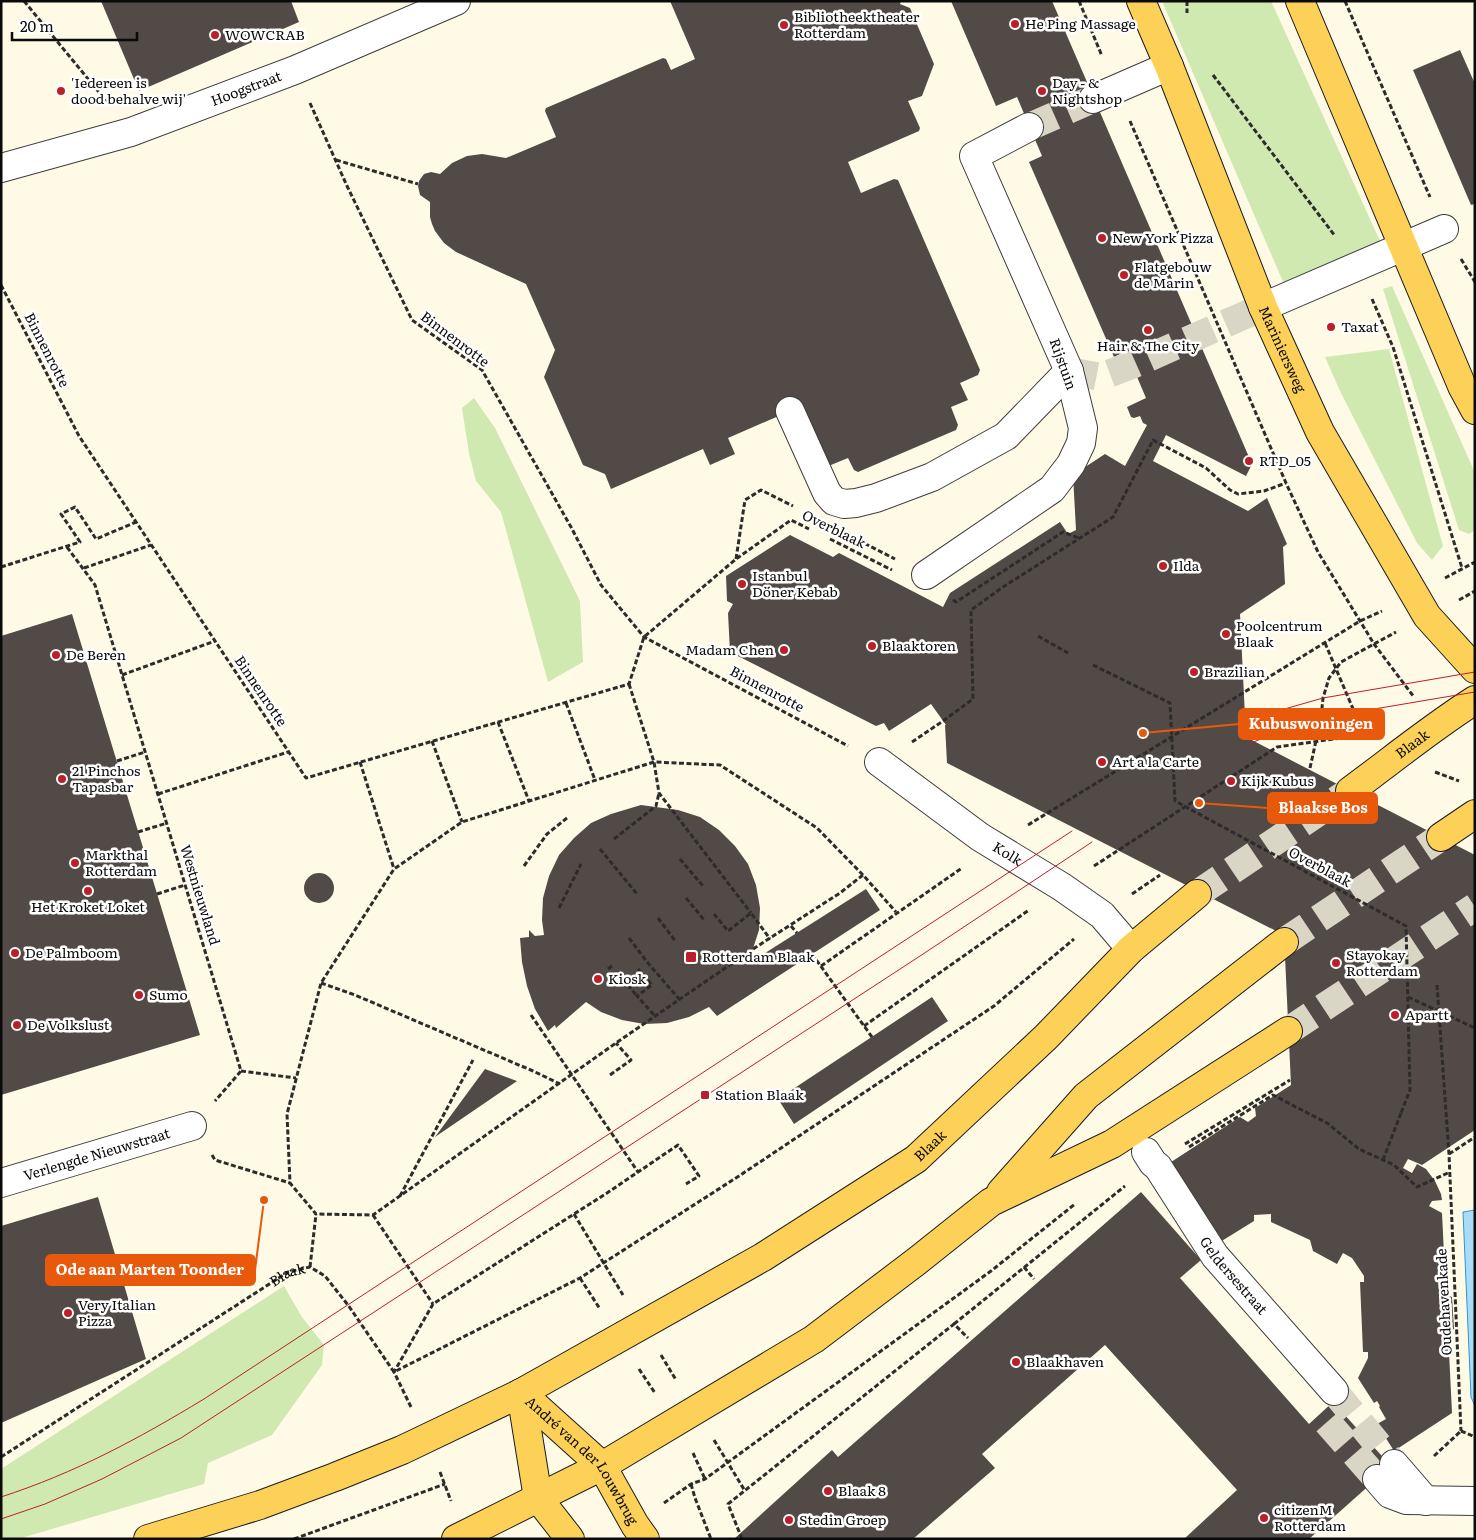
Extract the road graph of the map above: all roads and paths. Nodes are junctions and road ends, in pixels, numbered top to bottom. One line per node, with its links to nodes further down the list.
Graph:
1 (24, 1): 11 (path)
2 (1079, 1): 9 (path)
3 (1142, 1): 7 (main road, Mariniersweg)
4 (1300, 1): 16 (main road)
5 (1345, 1): 15 (path)
6 (439, 5): 8 (street, Hoogstraat)
7 (1169, 66): 9 (street); 19 (main road, Mariniersweg)
8 (295, 70): 11 (street, Hoogstraat); 12 (path, Binnenrotte)
9 (1105, 94): 23 (path)
10 (1029, 126): 20 (street, Rijstuin)
11 (131, 132): 13 (street, Hoogstraat)
12 (336, 160): 14 (path); 35 (path, Binnenrotte)
13 (1, 168)
14 (418, 184)
15 (1444, 229): 16 (street); 17 (path)
16 (1403, 246): 19 (street); 21 (main road)
17 (1475, 282)
18 (1, 285): 24 (path, Binnenrotte)
19 (1263, 307): 41 (main road, Mariniersweg)
20 (1068, 371): 22 (street); 33 (street, Rijstuin)
21 (1475, 410)
22 (790, 411)
23 (1286, 483): 27 (path); 50 (path)
24 (136, 522): 28 (path, Binnenrotte); 29 (path)
25 (817, 533): 35 (path, Overblaak)
26 (825, 537): 32 (path, Overblaak)
27 (1080, 538): 34 (path); 46 (path)
28 (151, 545): 31 (path); 37 (path, Binnenrotte)
29 (68, 547): 30 (path); 31 (path, Westnieuwland)
30 (1, 568)
31 (84, 568): 42 (path, Westnieuwland)
32 (895, 572)
33 (926, 575)
34 (947, 598)
35 (644, 636): 43 (path); 56 (path, Binnenrotte)
36 (1038, 636): 39 (path)
37 (215, 641): 42 (path); 52 (path, Binnenrotte)
38 (1325, 643): 70 (path)
39 (1068, 652)
40 (1093, 665): 108 (path, Overblaak, bridge)
41 (1475, 669)
42 (122, 675): 51 (path, Westnieuwland)
43 (629, 684): 45 (path, Binnenrotte); 55 (path)
44 (1475, 700): 59 (main road, Blaak)
45 (566, 702): 47 (path, Binnenrotte); 58 (path)
46 (943, 721)
47 (498, 722): 49 (path, Binnenrotte); 62 (path)
48 (1364, 735): 50 (path)
49 (432, 741): 54 (path, Binnenrotte); 65 (path)
50 (1316, 742): 57 (path); 80 (path)
51 (145, 752): 53 (path); 61 (path, Westnieuwland)
52 (288, 752): 54 (path, Binnenrotte); 61 (path)
53 (117, 761)
54 (360, 762): 75 (path)
55 (654, 762): 58 (path); 60 (path); 76 (path)
56 (880, 762): 70 (street, Kolk)
57 (1310, 768)
58 (596, 780): 62 (path)
59 (1350, 791)
60 (659, 793): 69 (path); 87 (path)
61 (158, 794): 66 (path, Westnieuwland)
62 (529, 800): 65 (path)
63 (1475, 814): 68 (main road)
64 (567, 818): 74 (path)
65 (462, 822): 75 (path)
66 (167, 824): 67 (path); 78 (path, Westnieuwland)
67 (138, 832)
68 (1441, 837)
69 (614, 839)
70 (994, 846): 80 (street, Kolk); 86 (path)
71 (600, 849): 82 (path)
72 (680, 859): 79 (path)
73 (581, 864): 85 (path)
74 (524, 866)
75 (394, 869): 105 (path)
76 (863, 875): 86 (path); 92 (path)
77 (1160, 875): 89 (path, Blaak)
78 (186, 885): 81 (path); 118 (path, Westnieuwland)
79 (703, 886)
80 (1062, 887): 89 (street, Kolk); 112 (path)
81 (157, 894)
82 (637, 894)
83 (1197, 894): 98 (main road, Blaak)
84 (686, 898): 91 (path)
85 (559, 908)
86 (896, 912): 101 (path)
87 (751, 913): 88 (path); 95 (path)
88 (714, 914)
89 (1102, 915): 98 (street, Kolk); 142 (path, Blaak)
90 (658, 918): 96 (path)
91 (705, 921)
92 (791, 926): 93 (path); 95 (path)
93 (796, 933)
94 (629, 938): 109 (path)
95 (770, 939): 109 (path)
96 (676, 942)
97 (1284, 942): 137 (main road)
98 (1131, 948): 145 (main road, Blaak)
99 (812, 954): 101 (path)
100 (612, 966): 102 (path)
101 (821, 966): 112 (path)
102 (608, 969)
103 (638, 969): 107 (path)
104 (623, 979): 107 (path)
105 (321, 983): 121 (path); 123 (path)
106 (1437, 985): 127 (path, Oudehavenkade)
107 (637, 996): 111 (path)
108 (1408, 996): 113 (path, bridge); 129 (path, Overblaak, bridge)
109 (680, 1000): 111 (path)
110 (531, 1014): 120 (path)
111 (655, 1016): 116 (path)
112 (864, 1026): 115 (path)
113 (1475, 1028)
114 (1288, 1031): 137 (main road)
115 (872, 1037)
116 (616, 1043): 119 (path); 120 (path)
117 (473, 1060): 135 (path)
118 (241, 1071): 121 (path); 124 (path)
119 (610, 1075)
120 (571, 1076): 123 (path); 130 (path)
121 (296, 1078): 133 (path)
122 (1290, 1080): 128 (path)
123 (560, 1084): 135 (path)
124 (192, 1126): 132 (street, Verlengde Nieuwstraat); 133 (path)
125 (1475, 1137): 127 (path)
126 (1186, 1149): 129 (path)
127 (1449, 1154): 131 (path, Oudehavenkade)
128 (1150, 1158): 141 (path); 147 (street, Geldersestraat)
129 (1383, 1160): 131 (path)
130 (638, 1172): 134 (path); 139 (path)
131 (1450, 1172): 150 (path, Oudehavenkade)
132 (1, 1183)
133 (290, 1183): 138 (path)
134 (686, 1184)
135 (400, 1197): 139 (path)
136 (1080, 1200): 154 (path)
137 (991, 1202): 149 (main road)
138 (316, 1214): 139 (path); 140 (path)
139 (373, 1215)
140 (310, 1267): 142 (path, Blaak); 151 (path, Blaak)
141 (1024, 1268): 143 (path); 144 (path)
142 (580, 1278): 145 (path)
143 (1034, 1279)
144 (954, 1324): 146 (path); 164 (path)
145 (619, 1338): 148 (main road, Blaak); 149 (path)
146 (968, 1338)
147 (1334, 1391)
148 (521, 1392): 152 (main road, André van der Louwbrug); 156 (main road, André van der Louwbrug); 158 (main road, Blaak)
149 (674, 1422): 152 (main road); 154 (path)
150 (1475, 1436)
151 (1, 1457)
152 (602, 1466): 156 (main road); 162 (main road, André van der Louwbrug)
153 (1385, 1471): 157 (street)
154 (705, 1479): 163 (path)
155 (445, 1484): 159 (path)
156 (538, 1498): 160 (main road); 161 (main road, André van der Louwbrug)
157 (1475, 1501)
158 (148, 1539)
159 (294, 1539)
160 (456, 1539)
161 (570, 1539)
162 (645, 1539)
163 (711, 1539)
164 (742, 1539)

